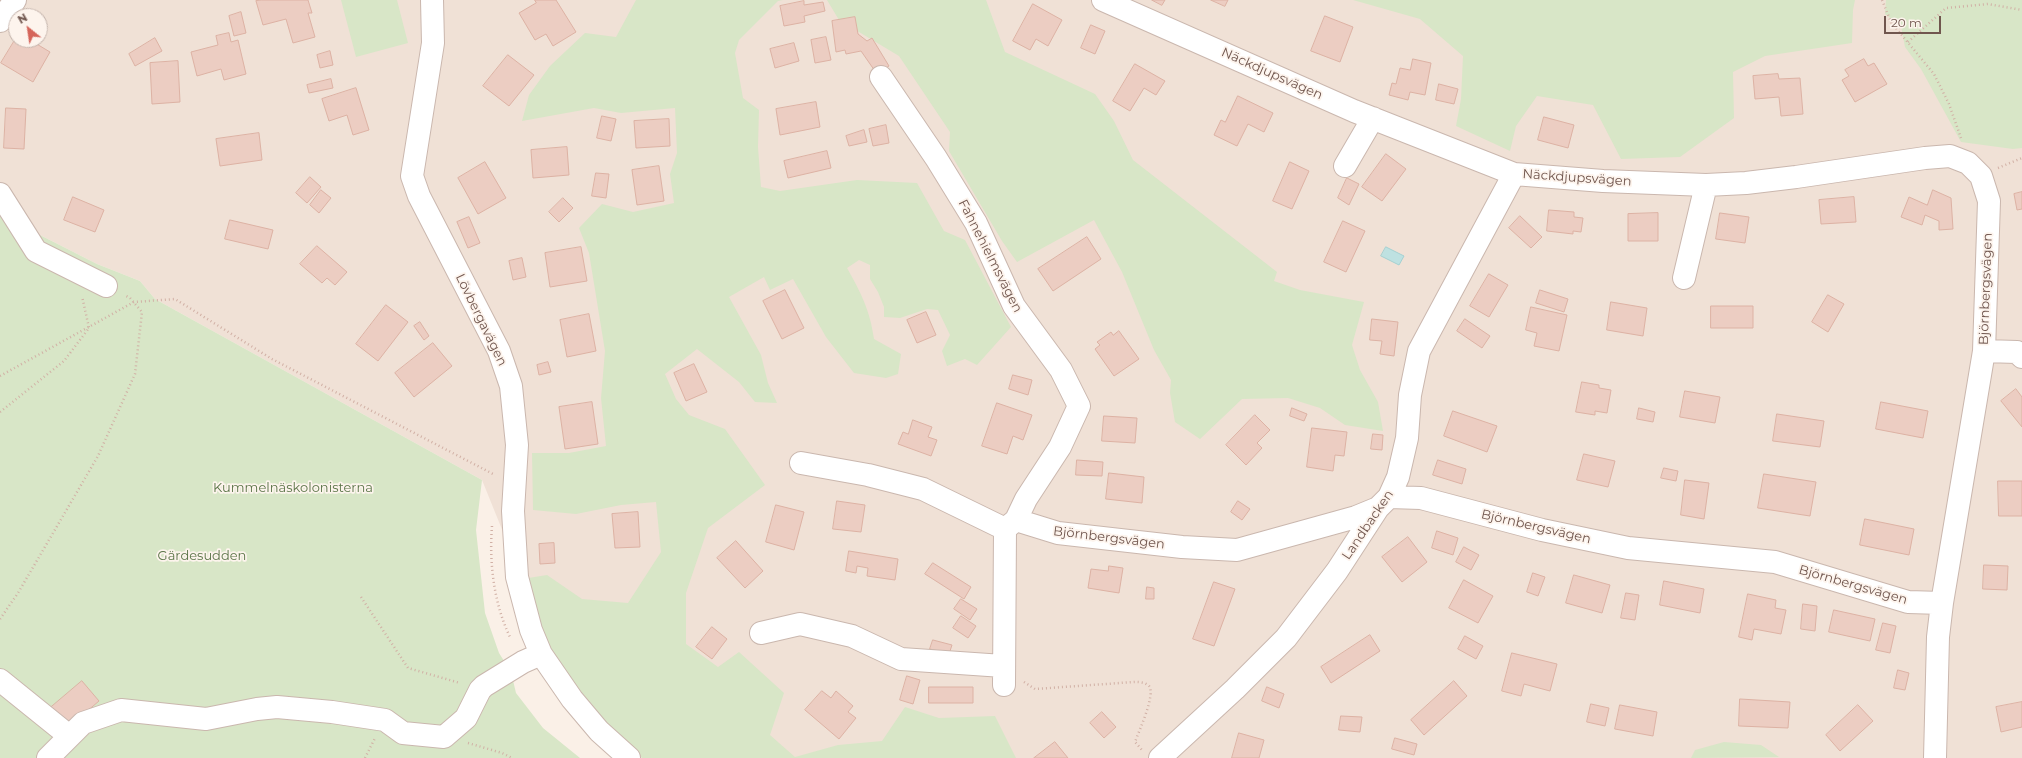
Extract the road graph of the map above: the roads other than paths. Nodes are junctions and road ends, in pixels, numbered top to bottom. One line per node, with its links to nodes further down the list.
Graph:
1 (15, 0): 4 (street)
2 (432, 0): 21 (street, Lövbergavägen)
3 (1103, 0): 6 (street, Näckdjupsvägen)
4 (0, 21)
5 (881, 77): 18 (street, Fahnehielmsvägen)
6 (1373, 118): 7 (street); 8 (street, Näckdjupsvägen)
7 (1345, 166)
8 (1514, 174): 10 (street, Näckdjupsvägen); 17 (street, Landbacken)
9 (1981, 176): 10 (street, Näckdjupsvägen); 14 (street, Björnbergsvägen)
10 (1706, 185): 12 (street)
11 (0, 194): 13 (street)
12 (1684, 278)
13 (106, 286)
14 (1984, 351): 15 (street); 19 (street, Björnbergsvägen)
15 (2022, 357)
16 (801, 463): 18 (street, Björnbergsvägen)
17 (1383, 502): 18 (street, Björnbergsvägen); 19 (street, Björnbergsvägen); 25 (street, Landbacken)
18 (1011, 525): 20 (street, Fahnehielmsvägen)
19 (1942, 603): 24 (street)
20 (762, 633)
21 (532, 658): 23 (street); 27 (street, Lövbergavägen)
22 (0, 680): 23 (street)
23 (68, 735): 26 (street)
24 (1936, 754)
25 (1152, 755)
26 (48, 758)
27 (630, 758)

